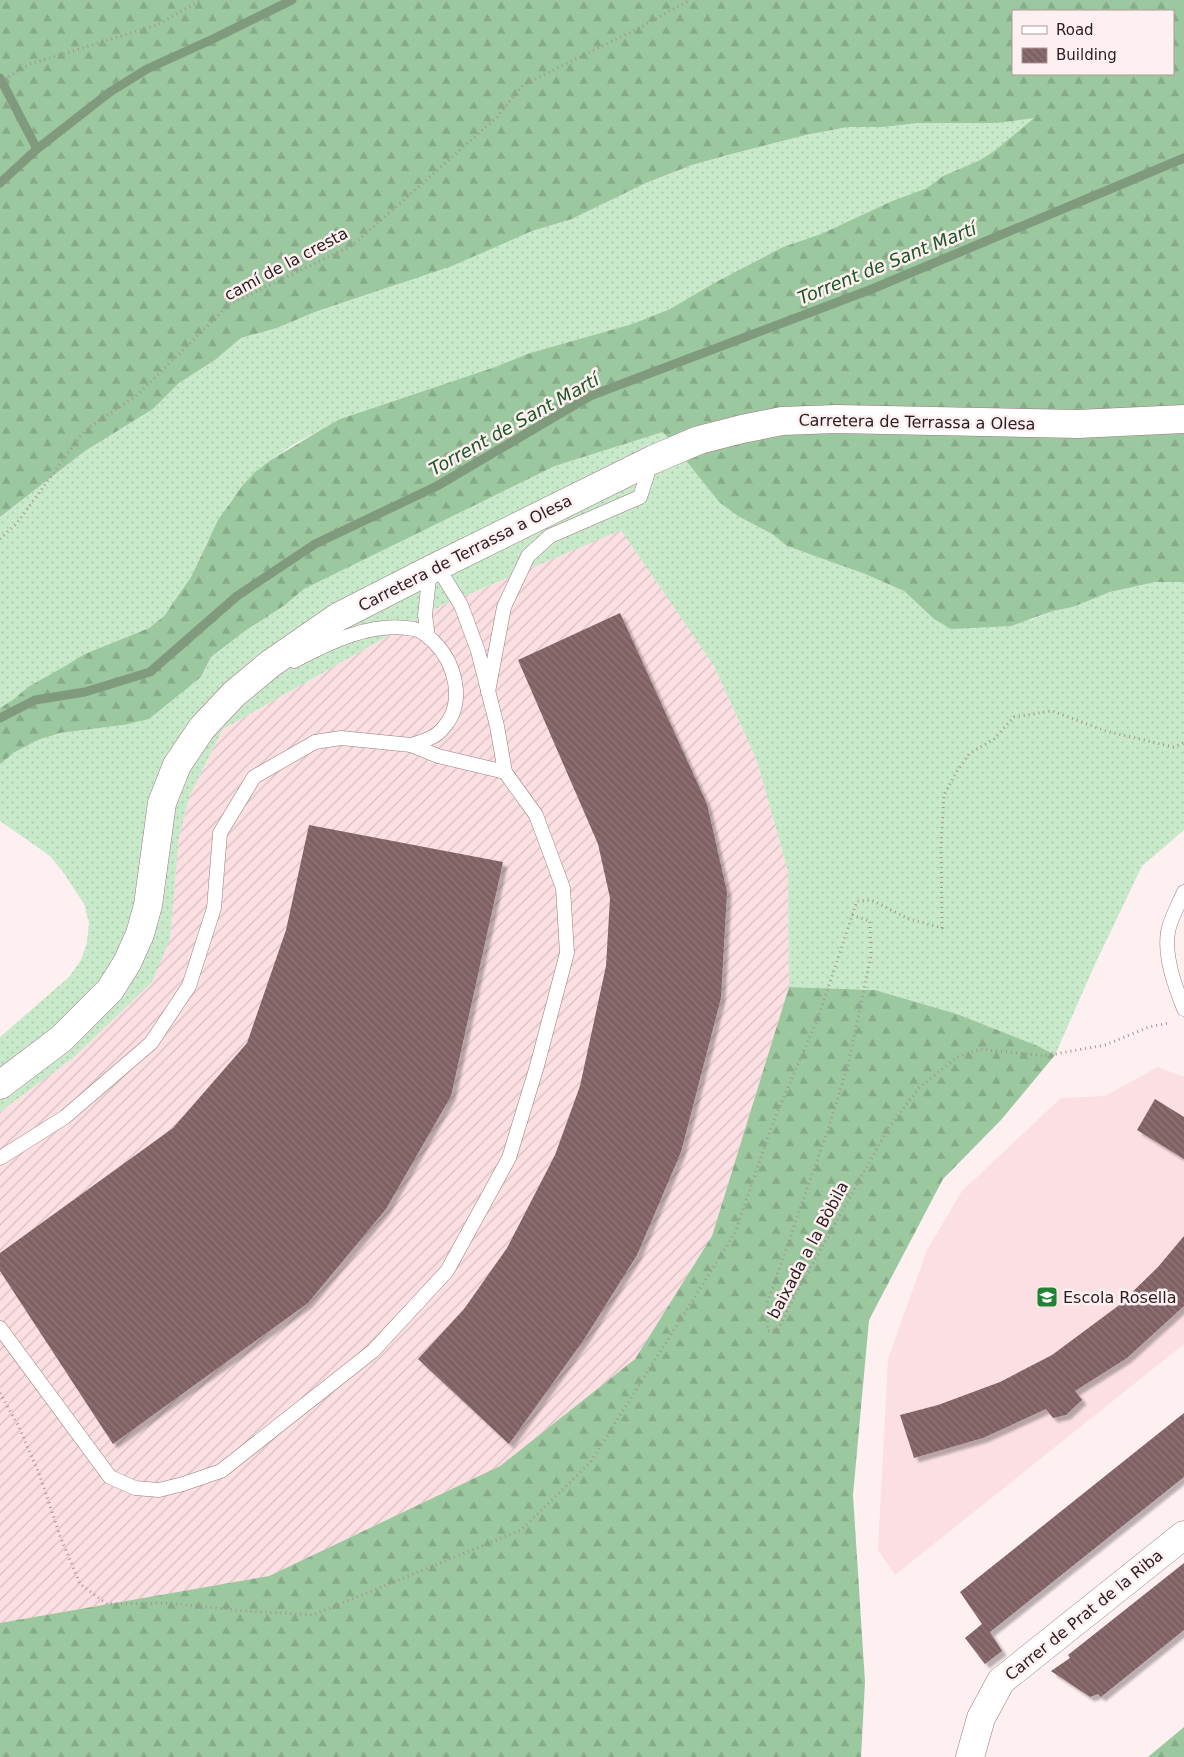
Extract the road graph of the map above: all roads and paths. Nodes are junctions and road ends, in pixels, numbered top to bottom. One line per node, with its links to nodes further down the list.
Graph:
1 (201, 0): 3 (path)
2 (690, 0): 6 (path, camí de la cresta)
3 (0, 82)
4 (1184, 420): 5 (street, Carretera de Terrassa a Olesa)
5 (652, 460): 7 (street, Carretera de Terrassa a Olesa); 9 (lane)
6 (0, 539)
7 (433, 568): 8 (lane); 9 (lane); 10 (street, Carretera de Terrassa a Olesa)
8 (428, 637): 10 (lane); 12 (lane)
9 (488, 692): 13 (lane)
10 (234, 694): 18 (street, Carretera de Terrassa a Olesa)
11 (1184, 742): 15 (path)
12 (411, 745): 13 (lane); 19 (lane)
13 (505, 772): 20 (lane)
14 (1184, 892): 16 (lane)
15 (852, 915): 17 (path, baixada a la Bòbila); 21 (path)
16 (1184, 1009)
17 (1175, 1022)
18 (0, 1085)
19 (0, 1158)
20 (0, 1328)
21 (0, 1393)
22 (1184, 1534): 23 (street, Carrer de Prat de la Riba)
23 (970, 1757)

